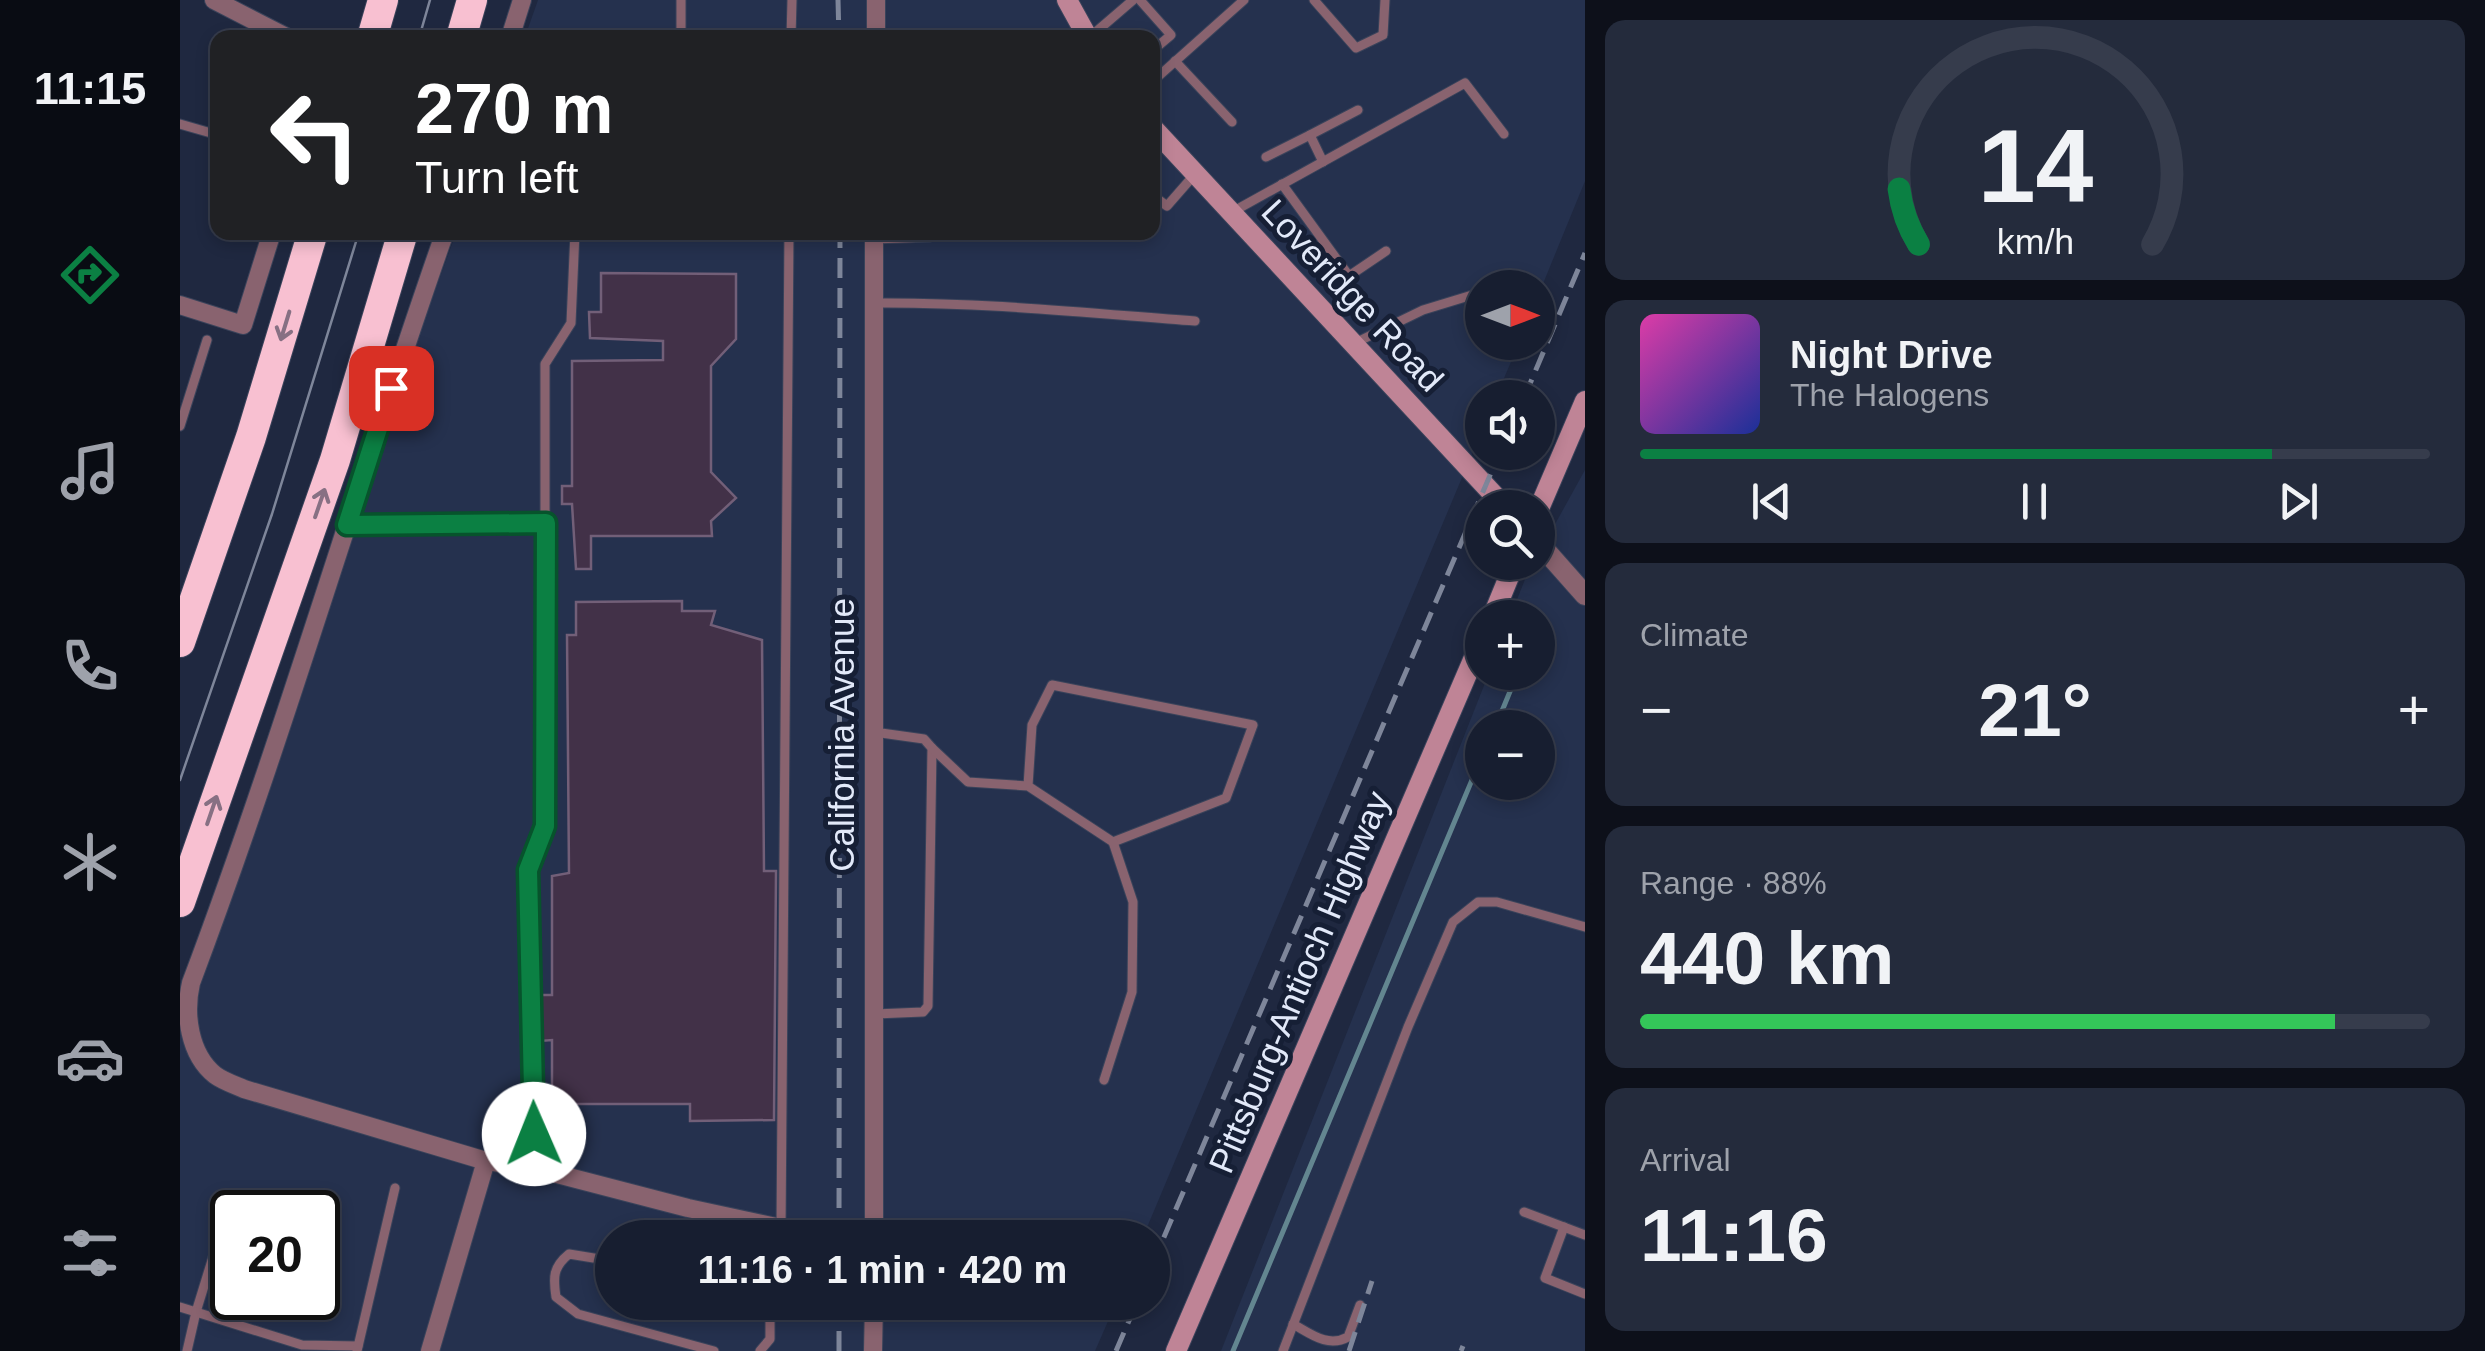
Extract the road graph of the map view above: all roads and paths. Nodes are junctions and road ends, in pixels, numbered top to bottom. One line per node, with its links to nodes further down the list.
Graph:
1 (214, 0): 14 (street)
2 (368, 0): 15 (highway)
3 (384, 0): 16 (highway)
4 (472, 0): 17 (highway)
5 (522, 0): 18 (street)
6 (681, 0): 19 (lane)
7 (792, 0): 20 (lane)
8 (876, 0): 21 (street)
9 (1067, 0): 22 (main road)
10 (1137, 0): 23 (lane); 24 (lane)
11 (1244, 0): 25 (lane)
12 (1314, 0): 13 (lane)
13 (1385, 0)
14 (272, 30)
15 (360, 30)
16 (375, 30)
17 (463, 30)
18 (513, 30)
19 (681, 30)
20 (791, 30)
21 (876, 30)
22 (1084, 30)
23 (1099, 30)
24 (1160, 44)
25 (1176, 62): 26 (lane); 28 (lane)
26 (1160, 75)
27 (1358, 110): 33 (lane)
28 (1232, 122)
29 (180, 124): 30 (lane)
30 (210, 133)
31 (1504, 134): 35 (lane)
32 (1160, 135): 36 (main road, Loveridge Road)
33 (1310, 135): 34 (lane); 35 (lane)
34 (1266, 158)
35 (1323, 162): 37 (lane)
36 (1195, 173): 38 (lane); 39 (main road, Loveridge Road)
37 (1282, 184): 39 (lane); 47 (lane)
38 (1160, 201)
39 (1231, 212): 53 (main road, Loveridge Road)
40 (270, 240): 50 (street)
41 (311, 240): 62 (highway, one-way to 62)
42 (400, 240): 68 (highway, one-way to 42)
43 (442, 240): 59 (street)
44 (575, 240): 58 (lane)
45 (789, 240): 77 (lane)
46 (874, 240): 49 (street, California Avenue)
47 (1386, 251)
48 (1465, 297): 53 (lane)
49 (874, 303): 51 (lane); 64 (street, California Avenue)
50 (180, 305)
51 (1195, 322)
52 (206, 340): 55 (lane)
53 (1353, 344): 56 (main road, Loveridge Road)
54 (1585, 401): 57 (main road)
55 (180, 426)
56 (1489, 490)
57 (1547, 490)
58 (546, 523): 59 (lane); 73 (lane)
59 (347, 525): 72 (street)
60 (1555, 561): 61 (street)
61 (1585, 594)
62 (180, 642)
63 (1465, 679): 99 (main road, Pittsburg-Antioch Highway)
64 (874, 732): 65 (lane); 70 (street, California Avenue)
65 (932, 748): 66 (lane); 70 (lane)
66 (1028, 786): 67 (lane); 67 (lane)
67 (1114, 842): 71 (lane)
68 (180, 902)
69 (1585, 927): 91 (lane)
70 (874, 1014): 78 (street, California Avenue)
71 (1104, 1080)
72 (486, 1161): 73 (street); 95 (street)
73 (534, 1168): 76 (street)
74 (395, 1188): 92 (lane)
75 (1524, 1212): 79 (lane)
76 (748, 1220)
77 (781, 1220)
78 (874, 1220)
79 (1564, 1227): 80 (lane); 83 (lane)
80 (1585, 1235)
81 (595, 1258): 87 (lane)
82 (210, 1267): 86 (lane)
83 (1585, 1294)
84 (1360, 1305): 91 (lane)
85 (180, 1307): 86 (lane)
86 (196, 1312): 92 (lane); 94 (lane)
87 (595, 1319)
88 (597, 1320): 93 (lane)
89 (770, 1320): 97 (lane)
90 (874, 1320): 98 (street)
91 (1293, 1324): 100 (lane)
92 (357, 1348)
93 (688, 1348): 96 (lane)
94 (187, 1351)
95 (430, 1351)
96 (714, 1351)
97 (760, 1351)
98 (874, 1351)
99 (1176, 1351)
100 (1282, 1351)

